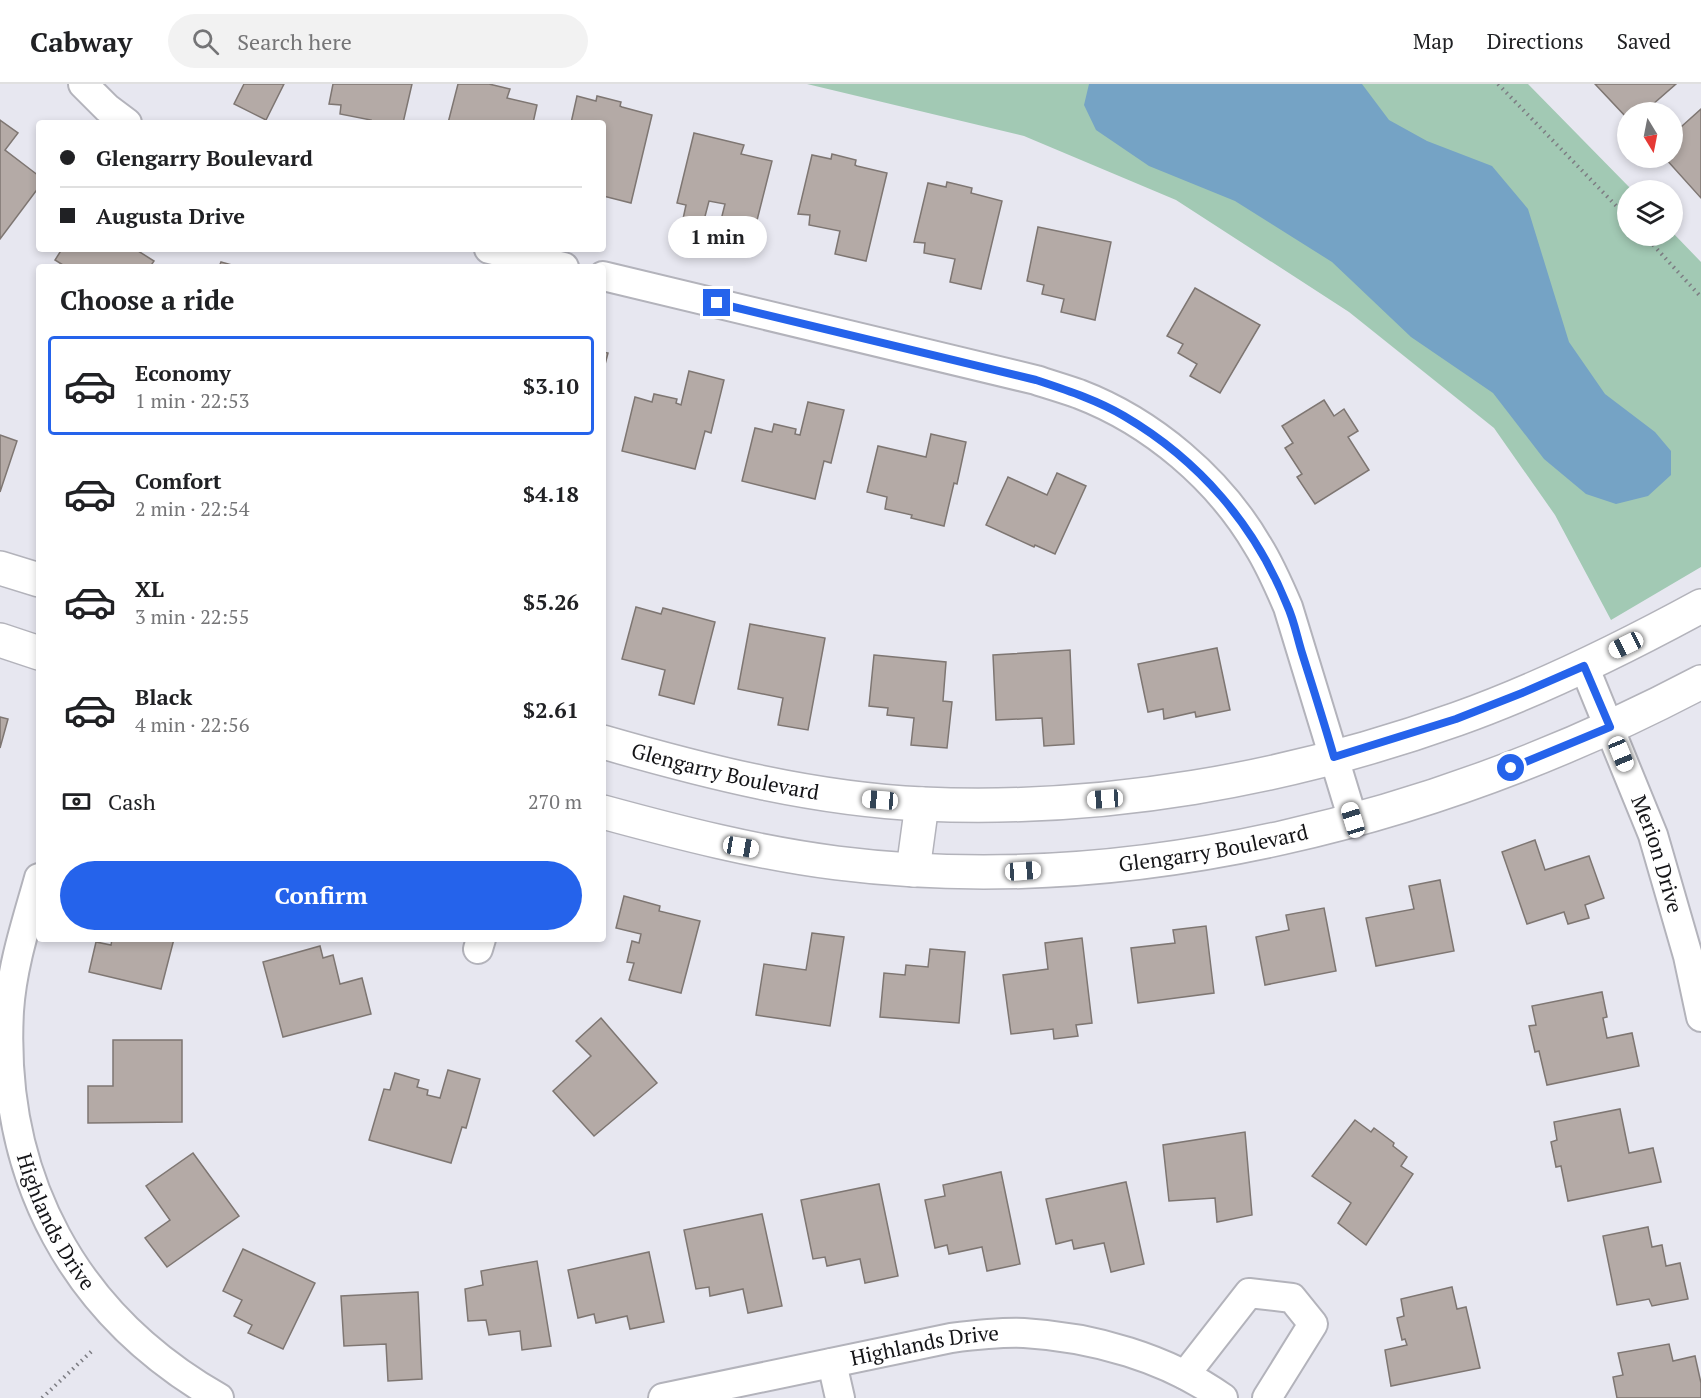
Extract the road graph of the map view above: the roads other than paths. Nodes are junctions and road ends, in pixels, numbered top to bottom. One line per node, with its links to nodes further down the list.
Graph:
1 (83, 84): 2 (street)
2 (123, 120)
3 (502, 252): 4 (street)
4 (552, 264)
5 (606, 277): 15 (street)
6 (0, 568): 7 (street)
7 (36, 579)
8 (1701, 606): 11 (street, Glengarry Boulevard)
9 (0, 640): 10 (street)
10 (36, 652)
11 (1584, 666): 13 (street, Merion Drive); 15 (street, Glengarry Boulevard)
12 (1701, 682): 13 (street, Glengarry Boulevard)
13 (1610, 727): 18 (street, Glengarry Boulevard); 21 (street, Merion Drive)
14 (606, 743): 16 (street, Glengarry Boulevard)
15 (1334, 757): 16 (street, Glengarry Boulevard); 18 (street)
16 (922, 804): 19 (street)
17 (606, 813): 19 (street, Glengarry Boulevard)
18 (1353, 820): 19 (street, Glengarry Boulevard)
19 (913, 870)
20 (36, 889): 24 (street, Highlands Drive)
21 (1701, 1017)
22 (832, 1363): 23 (street, Highlands Drive); 25 (street, Highlands Drive); 26 (street)
23 (1185, 1376): 27 (street, Highlands Drive); 28 (street)
24 (219, 1398)
25 (663, 1398)
26 (840, 1398)
27 (1223, 1398)
28 (1267, 1398)

